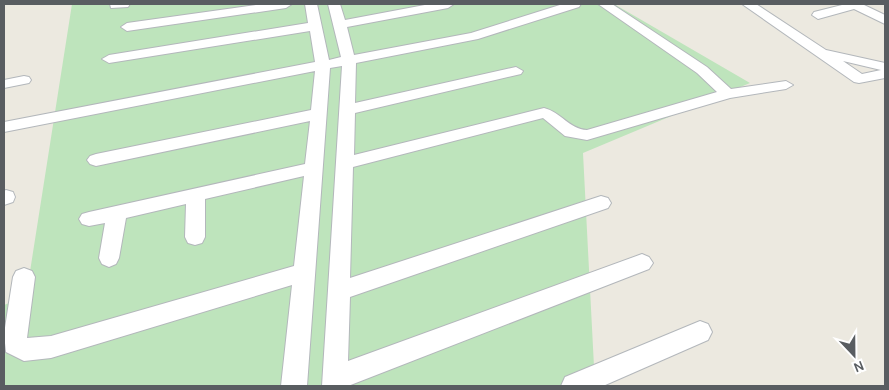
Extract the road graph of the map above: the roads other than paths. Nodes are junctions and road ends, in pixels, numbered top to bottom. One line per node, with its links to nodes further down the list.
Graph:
1 (286, 4): 13 (street)
2 (311, 4): 12 (street)
3 (334, 4): 11 (street)
4 (448, 4): 11 (street)
5 (575, 4): 16 (street)
6 (604, 4): 24 (street)
7 (748, 4): 14 (street)
8 (854, 4): 9 (street); 10 (street)
9 (818, 14)
10 (885, 20)
11 (339, 25): 16 (street)
12 (315, 26): 15 (street); 17 (street)
13 (127, 27)
14 (815, 51): 18 (street); 20 (street)
15 (109, 59)
16 (348, 60): 17 (street); 25 (street)
17 (323, 65): 26 (street); 27 (street)
18 (885, 67)
19 (516, 71): 25 (street)
20 (885, 74)
21 (24, 80): 22 (street)
22 (4, 84)
23 (786, 85): 24 (street)
24 (728, 94): 31 (street)
25 (347, 110): 28 (street)
26 (318, 114): 29 (street); 30 (street)
27 (4, 126)
28 (345, 142): 29 (street); 31 (street)
29 (314, 159): 32 (street); 39 (street)
30 (96, 160)
31 (344, 164): 41 (street)
32 (196, 194): 34 (street); 36 (street)
33 (601, 203): 41 (street)
34 (117, 212): 35 (street); 37 (street)
35 (89, 219)
36 (195, 237)
37 (109, 258)
38 (642, 263): 43 (street)
39 (304, 272): 40 (street); 44 (street)
40 (24, 277)
41 (339, 290): 43 (street)
42 (700, 332): 45 (street)
43 (335, 382)
44 (294, 386)
45 (574, 386)

